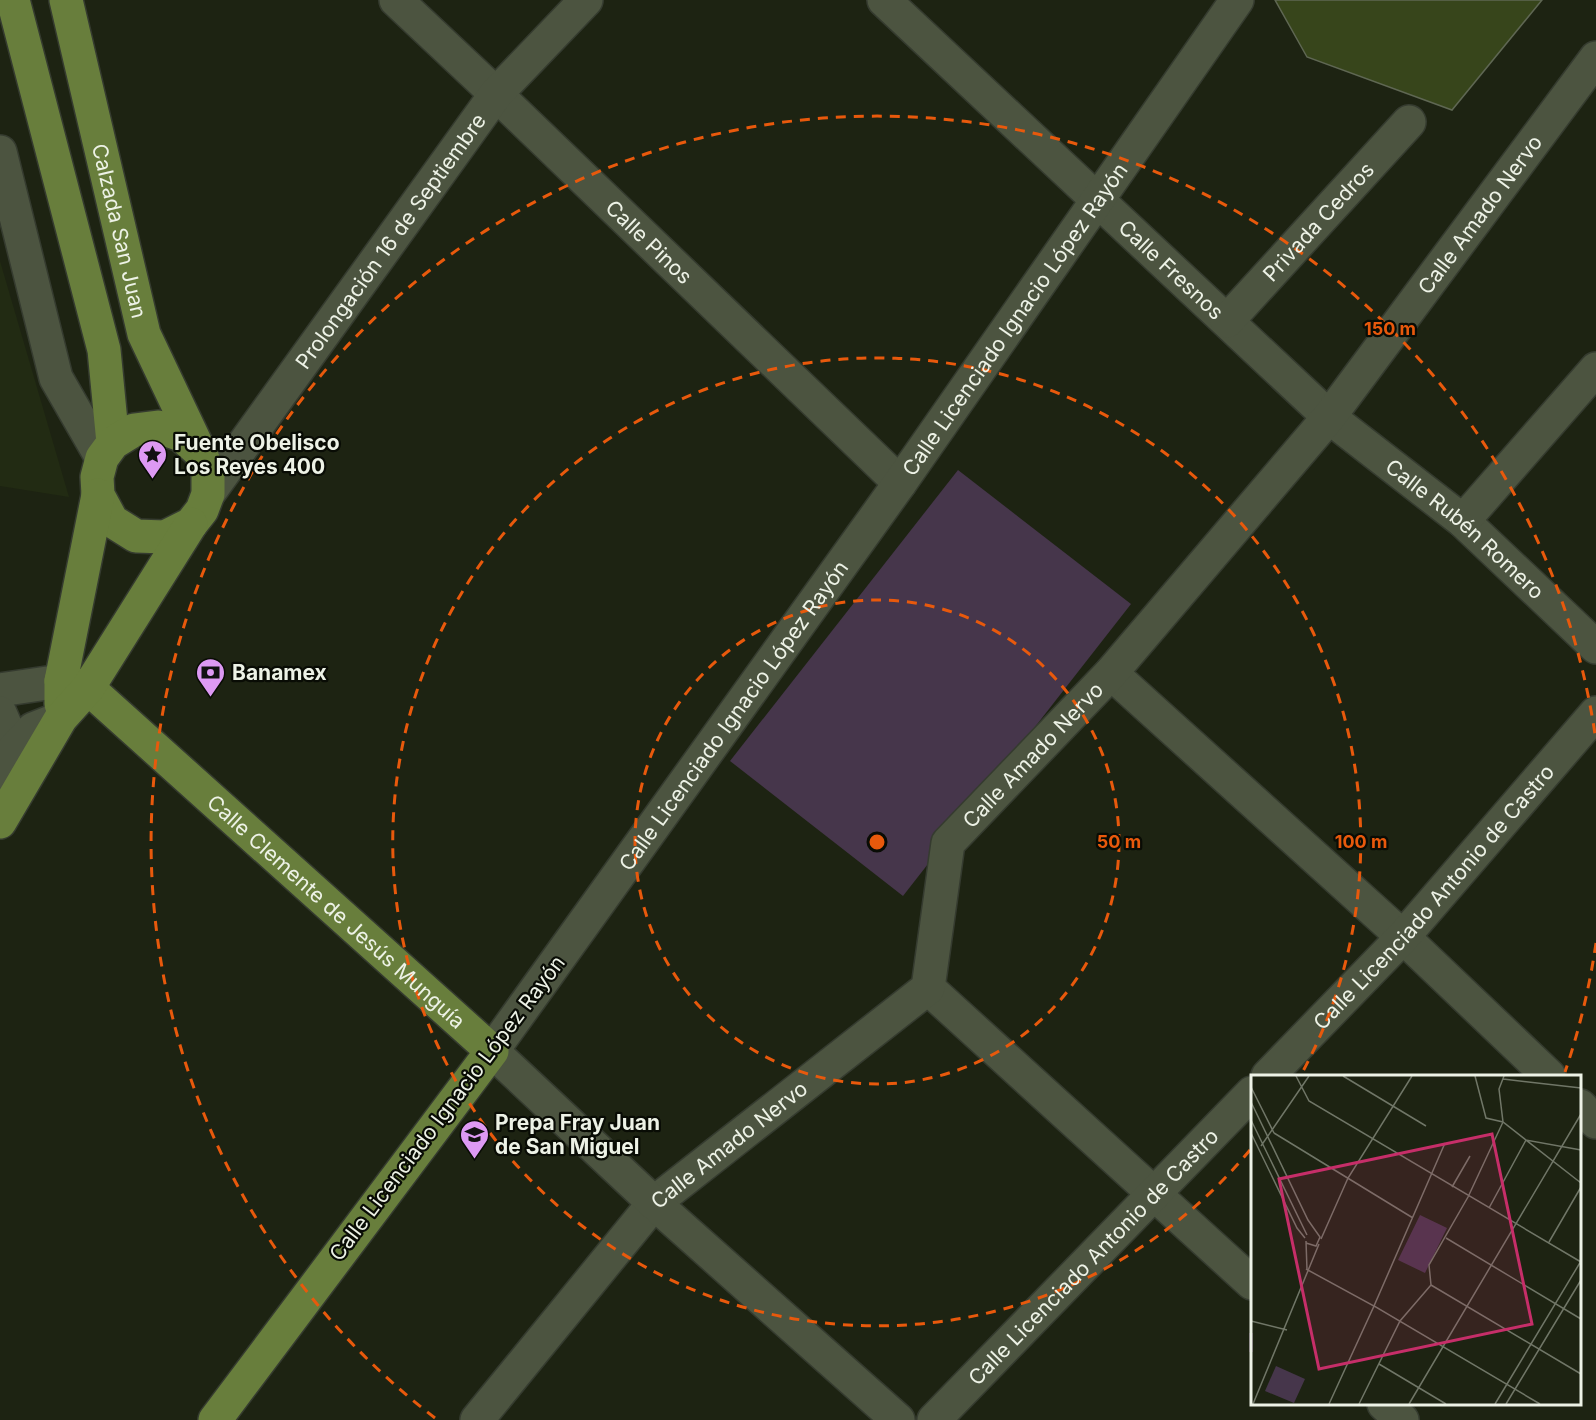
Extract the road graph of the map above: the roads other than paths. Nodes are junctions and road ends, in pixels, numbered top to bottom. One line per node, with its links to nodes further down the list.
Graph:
1 (13, 0): 14 (main road, Calzada San Juan)
2 (66, 0): 13 (main road, Calzada San Juan)
3 (396, 0): 8 (street, Calle Pinos)
4 (586, 0): 8 (street, Prolongación 16 de Septiembre)
5 (884, 0): 11 (street, Calle Fresnos)
6 (1237, 0): 11 (street, Calle Licenciado Ignacio López Rayón)
7 (1596, 58): 16 (street, Calle Amado Nervo)
8 (496, 94): 19 (street, Calle Pinos); 20 (street, Prolongación 16 de Septiembre)
9 (1409, 122): 12 (street, Privada Cedros)
10 (0, 152): 17 (street)
11 (1097, 198): 12 (street, Calle Fresnos); 19 (street, Calle Licenciado Ignacio López Rayón)
12 (1227, 321): 16 (street, Calle Fresnos)
13 (144, 334): 14 (main road); 18 (main road, Calzada San Juan)
14 (104, 350): 17 (main road, Calzada San Juan)
15 (1596, 369): 22 (street)
16 (1329, 417): 22 (street, Calle Rubén Romero); 25 (street, Calle Amado Nervo)
17 (107, 451): 18 (main road); 21 (main road)
18 (200, 452): 20 (main road)
19 (900, 483): 35 (street, Calle Licenciado Ignacio López Rayón)
20 (208, 494): 23 (main road)
21 (98, 495): 23 (main road); 26 (main road)
22 (1463, 521): 24 (street, Calle Rubén Romero)
23 (191, 524): 26 (main road)
24 (1596, 647)
25 (1111, 673): 33 (street); 34 (street, Calle Amado Nervo)
26 (74, 685): 27 (street); 30 (main road); 35 (main road, Calle Clemente de Jesús Munguía)
27 (0, 690)
28 (0, 713): 31 (street)
29 (1596, 713): 33 (street, Calle Licenciado Antonio de Castro)
30 (61, 718): 31 (street); 32 (main road)
31 (7, 761)
32 (0, 822)
33 (1403, 937): 36 (street, Calle Licenciado Antonio de Castro); 37 (street)
34 (928, 988): 41 (street); 42 (street, Calle Amado Nervo)
35 (492, 1051): 42 (street, Calle Clemente de Jesús Munguía); 45 (main road, Calle Licenciado Ignacio López Rayón)
36 (1270, 1075)
37 (1547, 1075)
38 (1251, 1094): 41 (street, Calle Licenciado Antonio de Castro)
39 (1581, 1107): 40 (street)
40 (1596, 1122)
41 (1155, 1193): 43 (street); 48 (street, Calle Licenciado Antonio de Castro)
42 (654, 1203): 46 (street, Calle Amado Nervo); 47 (street, Calle Clemente de Jesús Munguía)
43 (1251, 1282)
44 (1385, 1405): 49 (street)
45 (215, 1420)
46 (477, 1420)
47 (898, 1420)
48 (934, 1420)
49 (1402, 1420)

